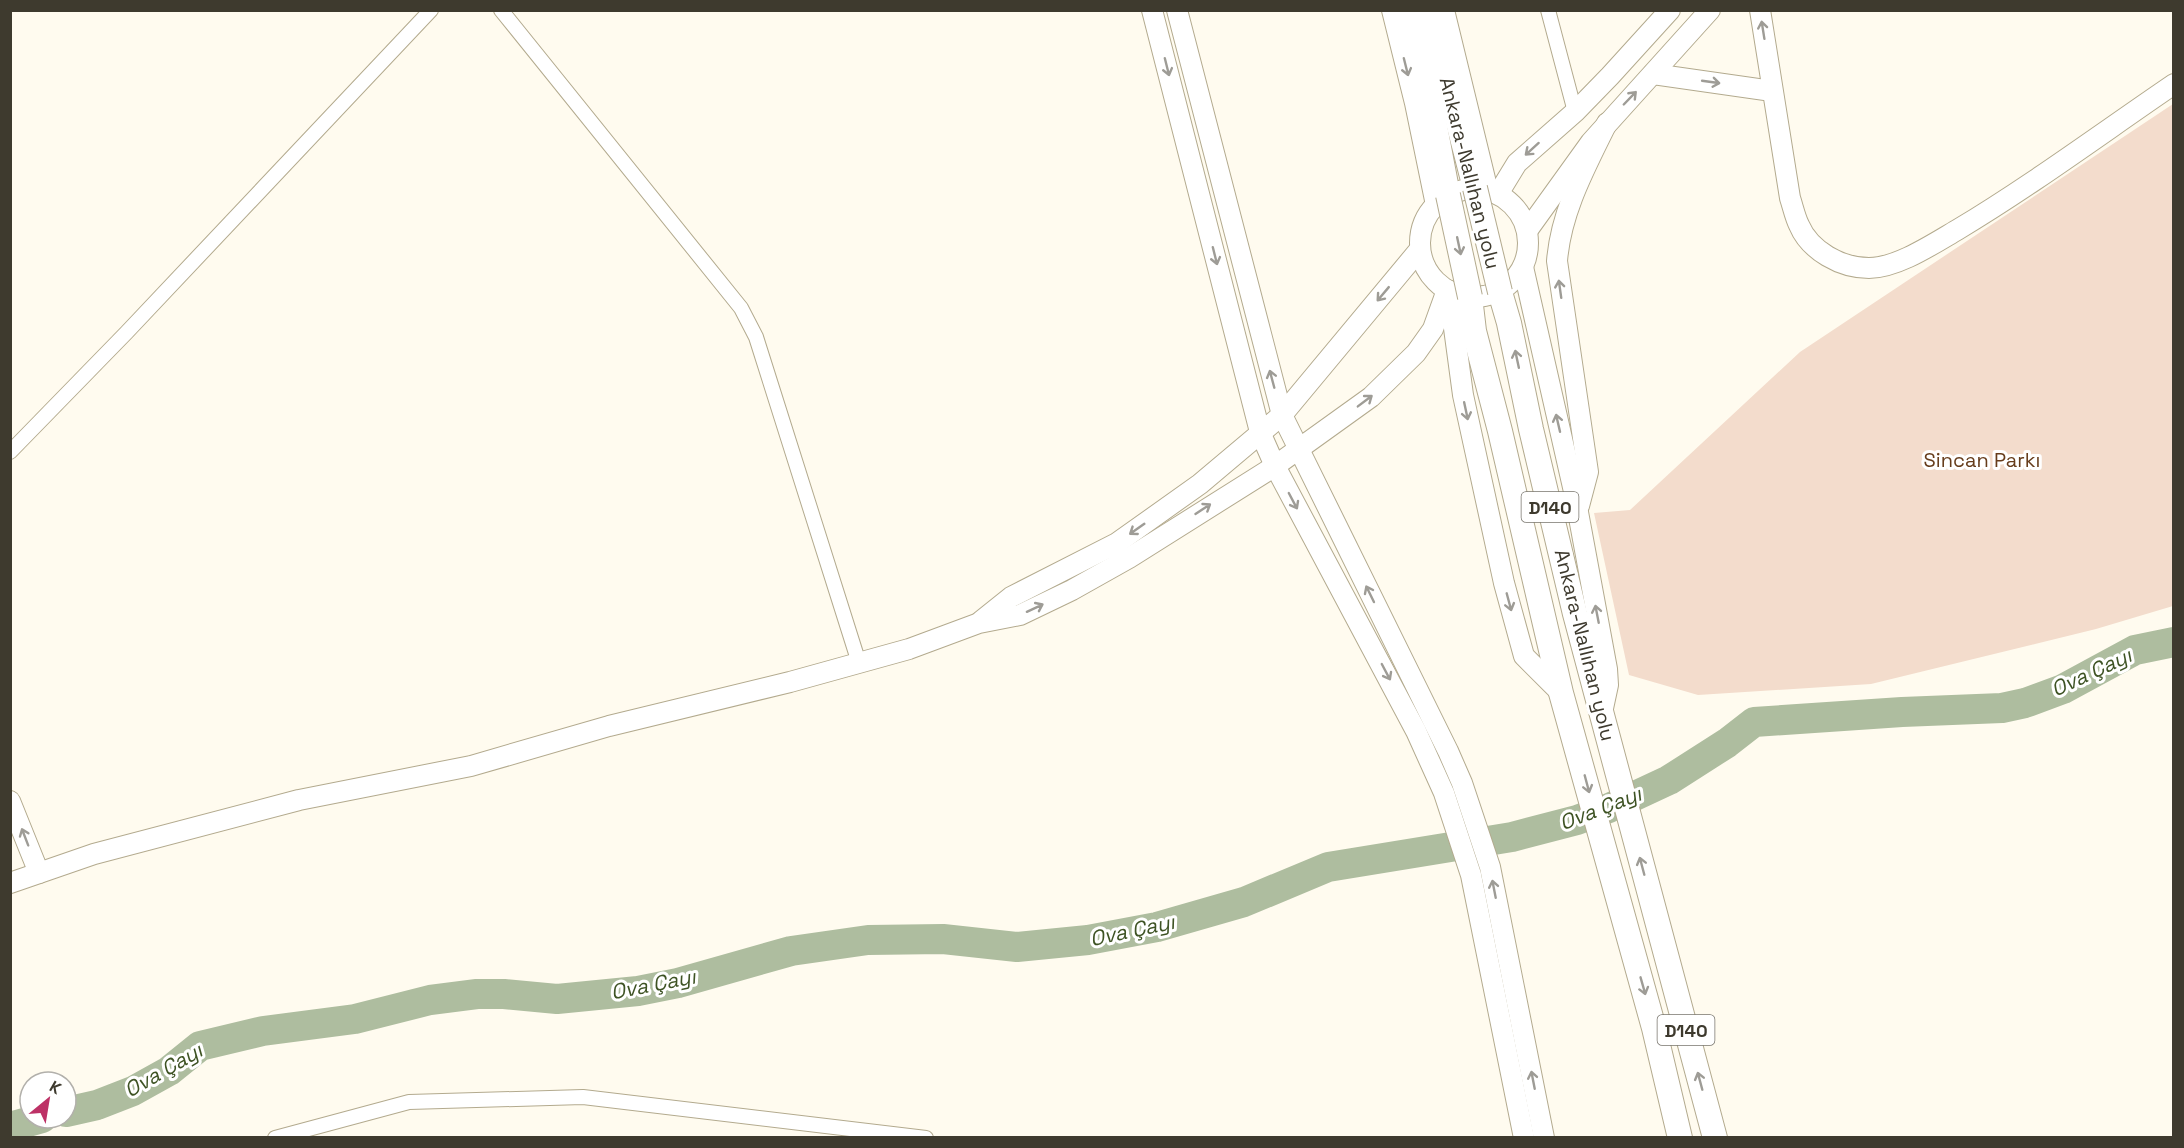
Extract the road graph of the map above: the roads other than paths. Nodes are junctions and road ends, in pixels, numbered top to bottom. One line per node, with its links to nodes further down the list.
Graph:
1 (431, 10): 29 (street)
2 (501, 10): 33 (street)
3 (1152, 10): 27 (street, one-way to 27)
4 (1177, 10): 26 (street, one-way to 4)
5 (1392, 10): 19 (street, one-way to 19)
6 (1408, 10): 19 (highway, Ankara-Nallıhan yolu / D140)
7 (1429, 10): 18 (highway, Ankara-Nallıhan yolu / D140)
8 (1444, 10): 18 (street)
9 (1548, 10): 16 (street)
10 (1670, 10): 16 (street)
11 (1710, 10): 13 (street)
12 (1760, 10): 15 (street, one-way to 12)
13 (1653, 74): 15 (street, one-way to 15); 17 (street, one-way to 13)
14 (2174, 84): 15 (street)
15 (1772, 91)
16 (1575, 112): 18 (street, one-way to 18)
17 (1607, 123): 20 (street); 31 (street, one-way to 17)
18 (1487, 191): 19 (street); 20 (street); 24 (highway, Ankara-Nallıhan yolu / D140, bridge)
19 (1442, 200): 21 (street); 23 (highway, Ankara-Nallıhan yolu / D140, one-way to 23, bridge)
20 (1527, 231): 22 (street)
21 (1420, 249): 23 (street); 26 (street, one-way to 26)
22 (1523, 267): 23 (street); 31 (street, one-way to 22)
23 (1455, 293): 25 (highway, Ankara-Nallıhan yolu / D140); 28 (street, one-way to 23); 34 (street, one-way to 34)
24 (1509, 323): 25 (highway); 35 (highway, Ankara-Nallıhan yolu / D140, one-way to 24)
25 (1474, 331): 34 (highway, Ankara-Nallıhan yolu / D140)
26 (1282, 415): 27 (street); 28 (street)
27 (1260, 432): 30 (street); 32 (street, one-way to 32)
28 (1299, 450): 30 (street); 42 (street, one-way to 28)
29 (10, 452)
30 (1275, 466): 32 (street, one-way to 30); 41 (street, one-way to 41)
31 (1578, 512): 35 (street, one-way to 31)
32 (979, 622): 33 (street)
33 (859, 663): 37 (street)
34 (1561, 693): 43 (highway, Ankara-Nallıhan yolu / D140, one-way to 43)
35 (1603, 717): 44 (highway, Ankara-Nallıhan yolu / D140, one-way to 35)
36 (10, 801): 37 (street, one-way to 36)
37 (39, 873): 38 (street)
38 (11, 883)
39 (275, 1137): 40 (street)
40 (926, 1137)
41 (1524, 1137)
42 (1544, 1137)
43 (1680, 1137)
44 (1715, 1137)

